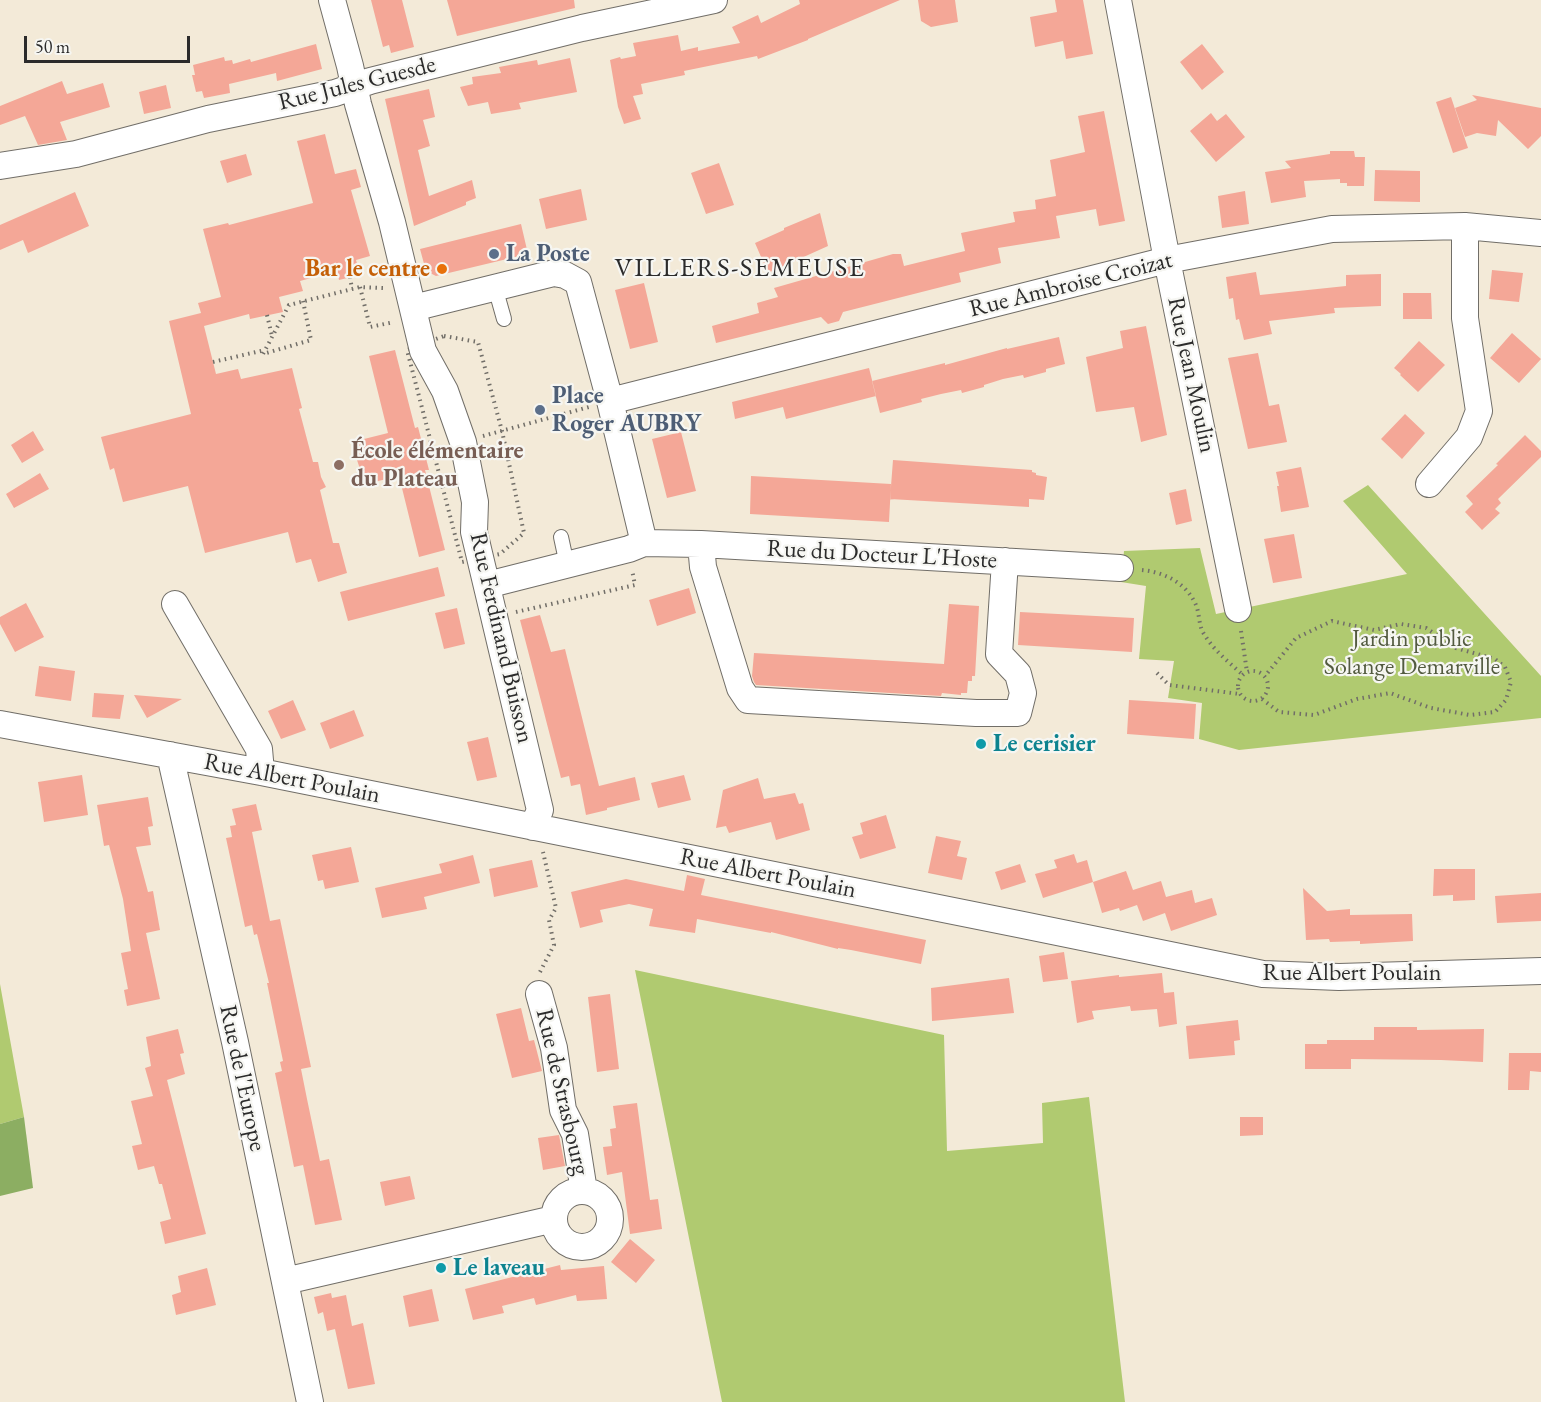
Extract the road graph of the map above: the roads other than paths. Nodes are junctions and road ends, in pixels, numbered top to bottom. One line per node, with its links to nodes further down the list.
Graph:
1 (332, 0): 4 (street, Rue Ferdinand Buisson)
2 (714, 0): 4 (street, Rue Jules Guesde)
3 (1118, 0): 8 (street, Rue Jean Moulin)
4 (355, 86): 5 (street, Rue Jules Guesde); 10 (street, Rue Ferdinand Buisson)
5 (0, 166)
6 (1465, 226): 7 (street, Rue Ambroise Croizat); 8 (street, Rue Ambroise Croizat); 13 (street)
7 (1541, 233)
8 (1167, 260): 12 (street, Rue Ambroise Croizat); 22 (street, Rue Jean Moulin)
9 (495, 287): 10 (street); 11 (lane); 12 (street)
10 (406, 305): 20 (street, Rue Ferdinand Buisson)
11 (504, 319)
12 (610, 401): 15 (street)
13 (1429, 484)
14 (561, 537): 18 (lane)
15 (644, 543): 16 (street, Rue du Docteur L'Hoste); 18 (street)
16 (700, 544): 17 (street, Rue du Docteur L'Hoste); 17 (street)
17 (1005, 561): 19 (street, Rue du Docteur L'Hoste)
18 (567, 564): 20 (street)
19 (1120, 567)
20 (487, 585): 26 (street, Rue Ferdinand Buisson)
21 (175, 604): 25 (street)
22 (1238, 609)
23 (0, 724): 24 (street, Rue Albert Poulain)
24 (170, 755): 25 (street, Rue Albert Poulain); 31 (street, Rue de l'Europe)
25 (261, 772): 26 (street, Rue Albert Poulain)
26 (536, 827): 27 (street, Rue Albert Poulain)
27 (1541, 971)
28 (539, 994): 29 (street, Rue de Strasbourg)
29 (584, 1191): 30 (street, Rue de Strasbourg); 30 (street, Rue de Strasbourg)
30 (554, 1219): 31 (street)
31 (285, 1281): 32 (street, Rue de l'Europe)
32 (310, 1402)

